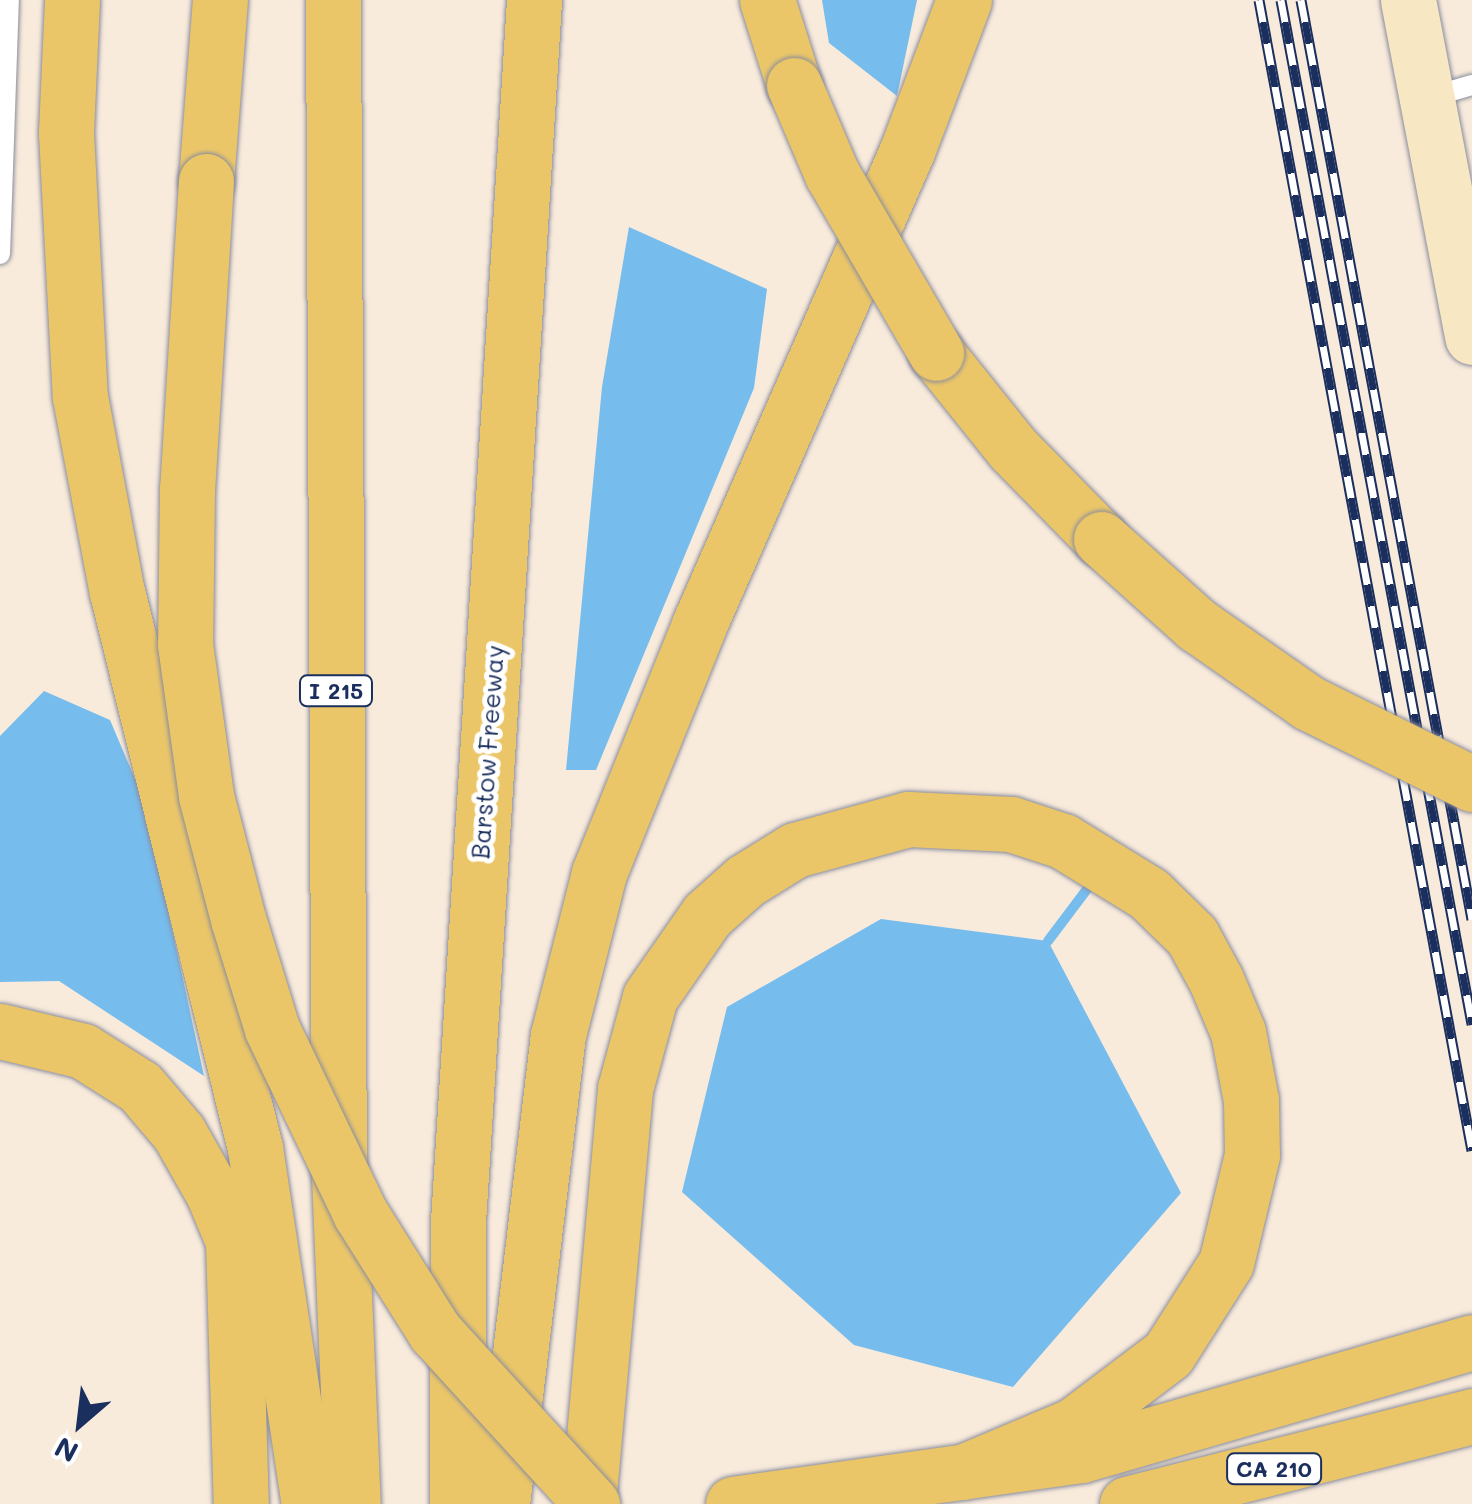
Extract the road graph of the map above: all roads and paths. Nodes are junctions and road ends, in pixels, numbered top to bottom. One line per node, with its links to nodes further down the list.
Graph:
1 (9, 0): 9 (lane)
2 (72, 0): 19 (highway)
3 (220, 0): 23 (highway, bridge)
4 (333, 0): 20 (highway, I 215)
5 (534, 0): 21 (highway, Barstow Freeway)
6 (767, 0): 13 (highway, bridge)
7 (964, 0): 22 (highway)
8 (1408, 0): 10 (main road)
9 (3, 86): 11 (lane)
10 (1450, 92): 12 (main road)
11 (0, 254)
12 (1472, 337)
13 (1472, 784)
14 (0, 1031): 18 (highway)
15 (1472, 1342): 17 (highway)
16 (1472, 1416): 25 (highway, CA 210)
17 (963, 1472): 23 (highway); 24 (highway)
18 (241, 1504)
19 (309, 1504)
20 (353, 1504)
21 (457, 1504)
22 (502, 1504)
23 (590, 1504)
24 (733, 1504)
25 (1127, 1504)

